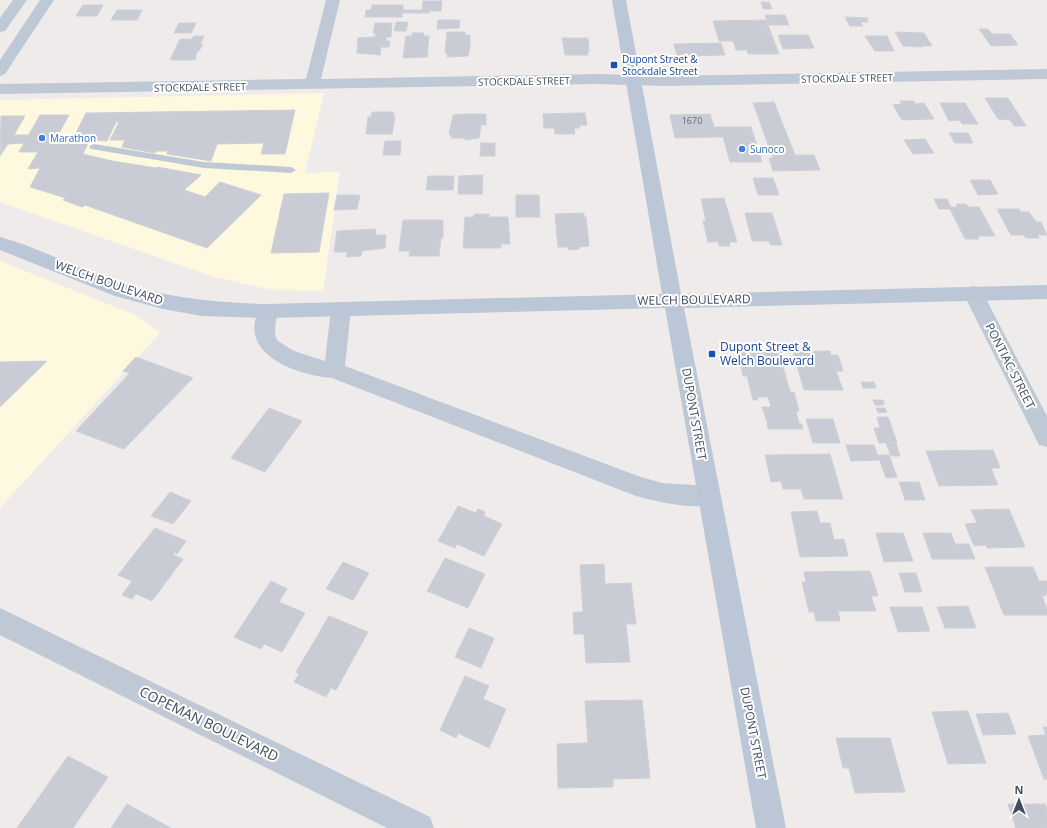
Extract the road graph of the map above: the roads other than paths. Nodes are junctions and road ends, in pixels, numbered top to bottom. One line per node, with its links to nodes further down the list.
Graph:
1 (20, 0): 5 (street)
2 (48, 0): 6 (street)
3 (333, 0): 9 (street)
4 (619, 0): 8 (main road, DUPONT STREET)
5 (0, 28)
6 (0, 71)
7 (1047, 74): 8 (street, STOCKDALE STREET)
8 (634, 80): 9 (street, STOCKDALE STREET); 16 (main road, DUPONT STREET)
9 (312, 85): 10 (street, STOCKDALE STREET)
10 (0, 89)
11 (94, 147): 12 (lane)
12 (291, 170)
13 (0, 243): 18 (main road, WELCH BOULEVARD)
14 (1047, 292): 15 (main road, WELCH BOULEVARD)
15 (973, 293): 16 (main road, WELCH BOULEVARD); 20 (street, PONTIAC STREET)
16 (673, 301): 17 (main road, WELCH BOULEVARD); 21 (main road, DUPONT STREET)
17 (341, 309): 18 (main road, WELCH BOULEVARD); 19 (street)
18 (268, 311): 19 (street)
19 (334, 370): 21 (street)
20 (1047, 438)
21 (709, 496): 24 (main road, DUPONT STREET)
22 (0, 621): 23 (street, COPEMAN BOULEVARD)
23 (418, 828)
24 (771, 828)

